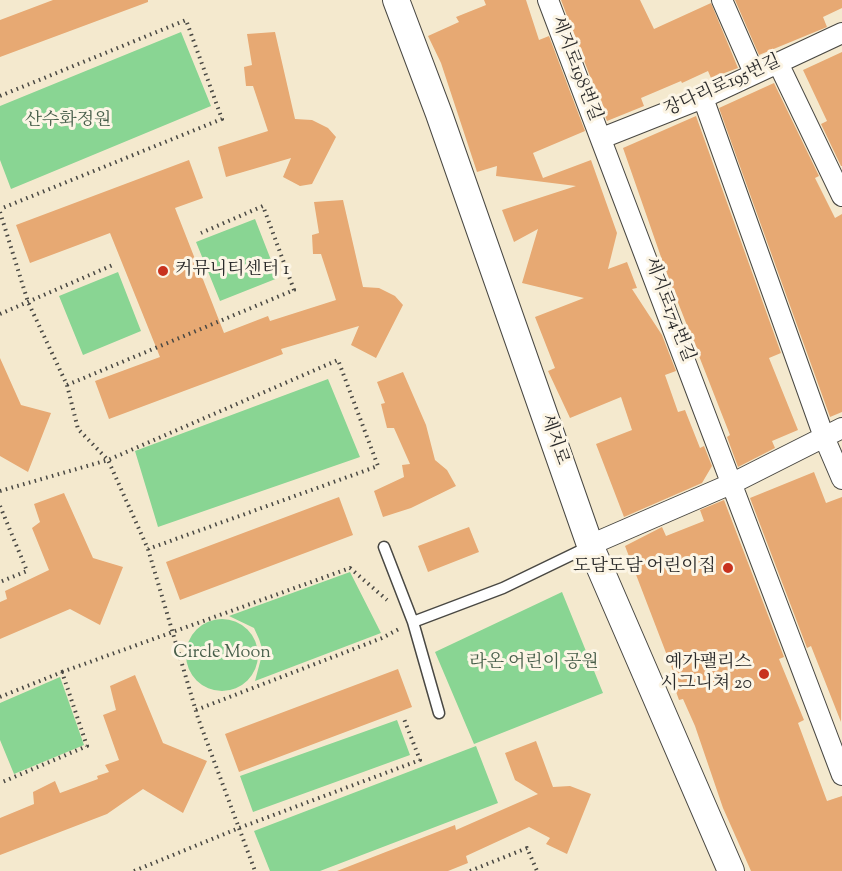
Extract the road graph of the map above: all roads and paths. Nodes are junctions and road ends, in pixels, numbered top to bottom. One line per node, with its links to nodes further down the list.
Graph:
1 (396, 0): 24 (street, 세지로)
2 (548, 0): 9 (street, 세지로198번길)
3 (722, 0): 6 (street)
4 (842, 33): 5 (street, 장다리로195번길)
5 (778, 63): 6 (street, 장다리로195번길); 10 (street)
6 (754, 73): 8 (street, 장다리로195번길)
7 (0, 96): 11 (path)
8 (702, 98): 9 (street, 장다리로195번길); 18 (street)
9 (602, 138): 21 (street, 세지로174번길)
10 (842, 196)
11 (0, 211): 14 (path)
12 (201, 233): 16 (path)
13 (115, 264): 14 (path)
14 (28, 303): 15 (path); 16 (path)
15 (0, 314)
16 (68, 385): 19 (path)
17 (842, 428): 18 (street)
18 (824, 437): 20 (street); 21 (street)
19 (108, 460): 22 (path); 26 (path); 26 (path)
20 (842, 479)
21 (733, 483): 24 (street); 35 (street, 세지로174번길)
22 (0, 491)
23 (0, 506): 27 (path)
24 (590, 545): 28 (lane); 42 (street, 세지로)
25 (384, 547): 28 (lane)
26 (148, 549): 29 (path)
27 (0, 582)
28 (412, 622): 29 (path); 32 (path); 33 (lane)
29 (173, 630): 30 (path); 32 (path)
30 (62, 672): 31 (path); 36 (path)
31 (0, 697)
32 (196, 710): 37 (path)
33 (439, 713)
34 (404, 719): 37 (path)
35 (842, 775)
36 (0, 783)
37 (239, 828): 38 (path); 39 (path)
38 (134, 871)
39 (255, 871)
40 (470, 871): 41 (path)
41 (537, 871)
42 (731, 871)

